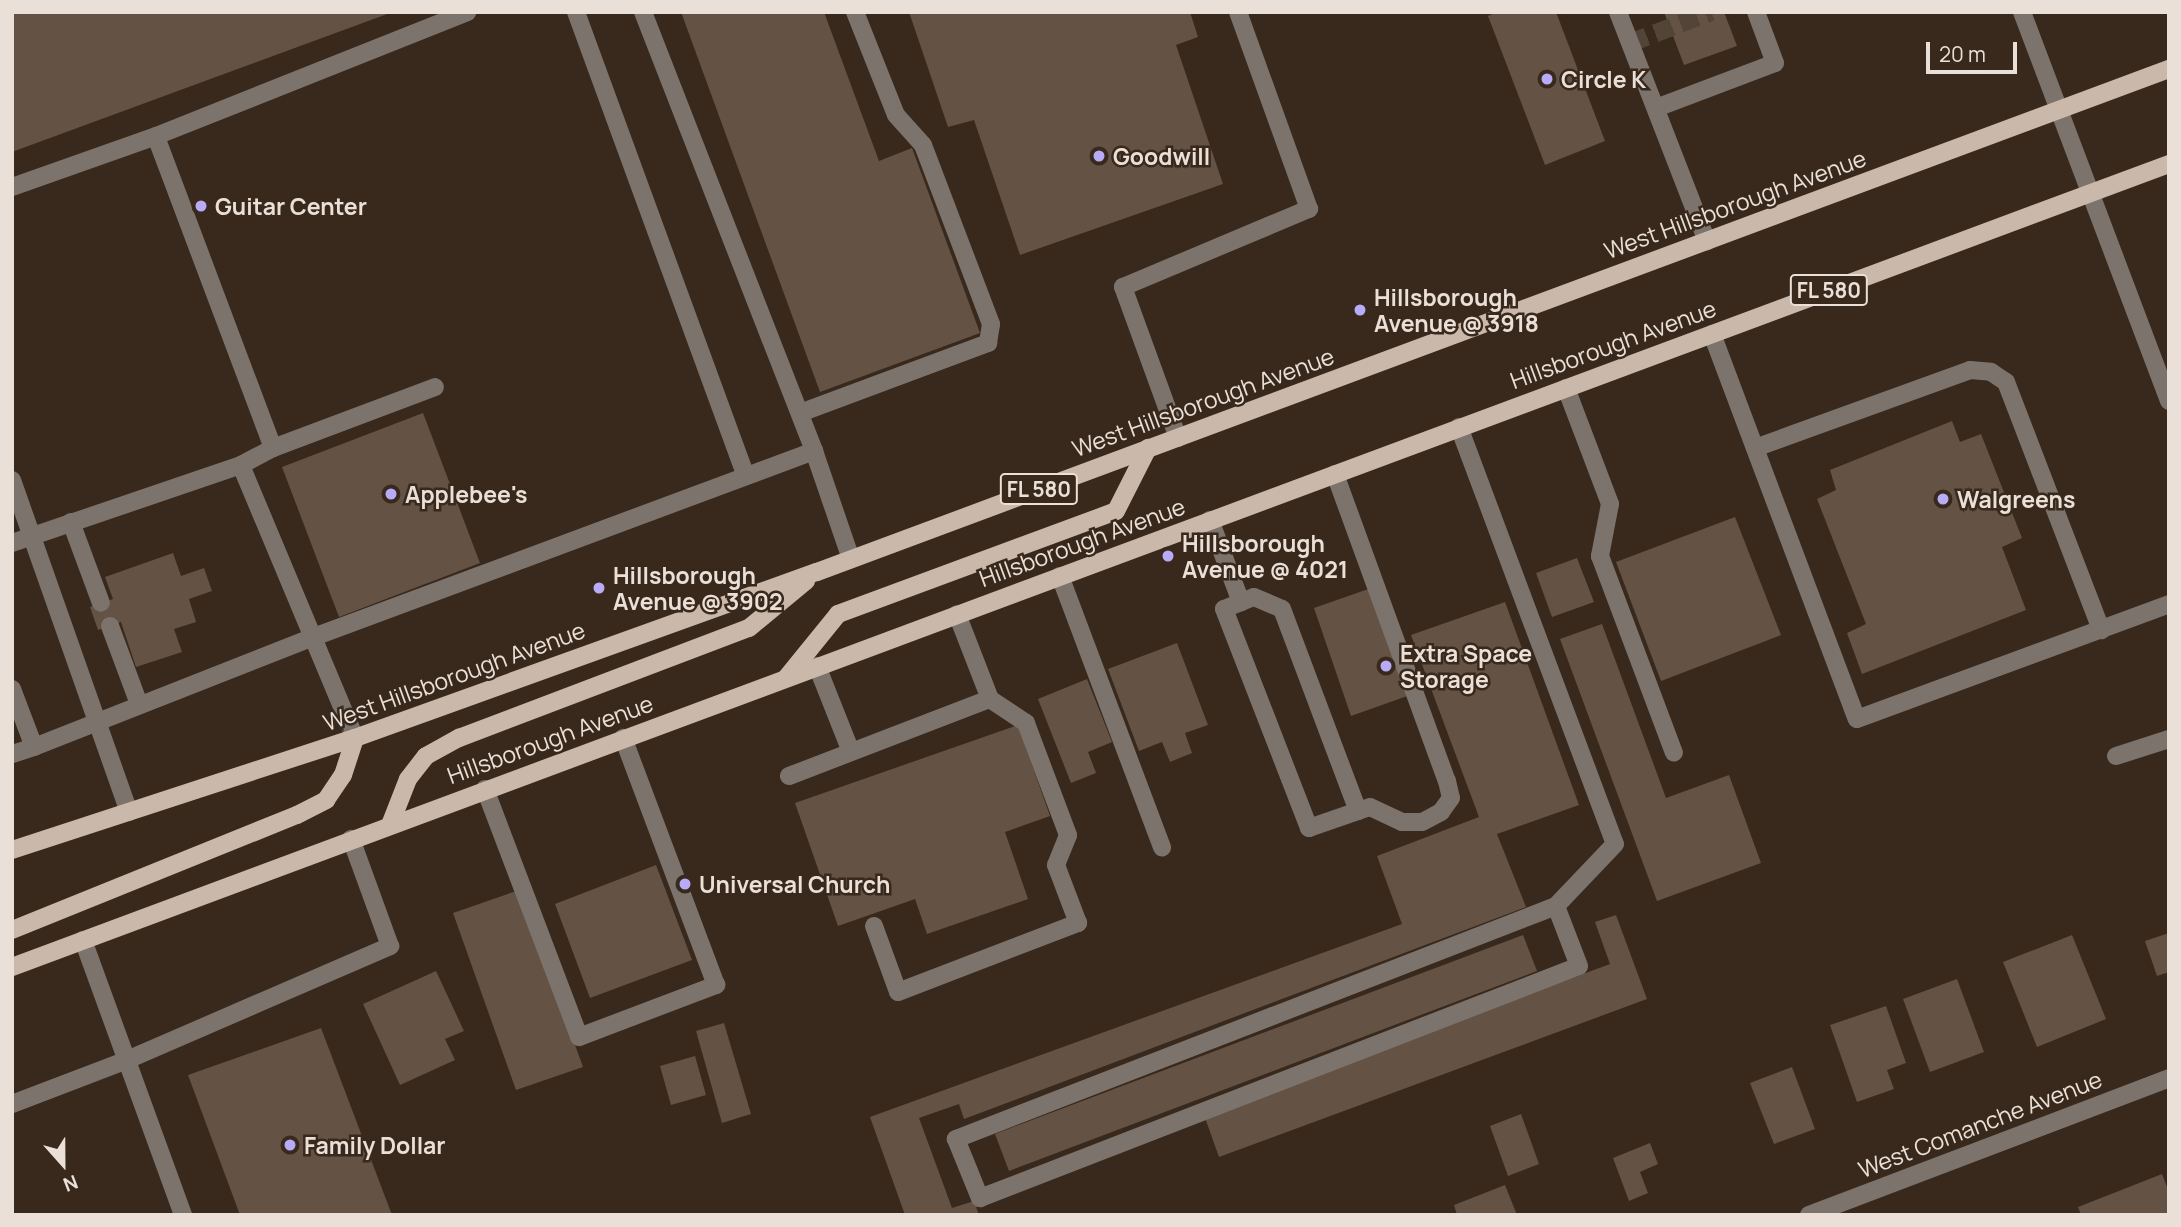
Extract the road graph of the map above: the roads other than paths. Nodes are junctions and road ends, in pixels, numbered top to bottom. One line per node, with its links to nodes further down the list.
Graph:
1 (467, 12): 12 (street)
2 (576, 12): 30 (street)
3 (643, 12): 21 (street)
4 (855, 12): 21 (street)
5 (1238, 12): 23 (street)
6 (1618, 12): 10 (street)
7 (1756, 12): 10 (street)
8 (2022, 12): 11 (street)
9 (2169, 69): 11 (main road, West Hillsborough Avenue / FL 580)
10 (1656, 108): 16 (street)
11 (2059, 110): 15 (street); 16 (main road, West Hillsborough Avenue / FL 580)
12 (156, 135): 14 (street); 24 (street)
13 (2169, 164): 15 (main road, Hillsborough Avenue / FL 580)
14 (12, 187)
15 (2091, 193): 17 (main road, Hillsborough Avenue / FL 580); 20 (street)
16 (1707, 241): 23 (main road, West Hillsborough Avenue / FL 580)
17 (1712, 334): 19 (main road, Hillsborough Avenue / FL 580); 25 (street)
18 (435, 387): 24 (street)
19 (1566, 388): 22 (main road, Hillsborough Avenue / FL 580); 57 (street)
20 (2169, 401)
21 (800, 413): 27 (street)
22 (1459, 427): 29 (main road, Hillsborough Avenue / FL 580); 68 (street)
23 (1178, 438): 26 (main road, West Hillsborough Avenue / FL 580)
24 (273, 448): 28 (street)
25 (1755, 448): 44 (street); 44 (street)
26 (1148, 449): 36 (main road, West Hillsborough Avenue / FL 580); 47 (main road)
27 (814, 451): 30 (street); 36 (street)
28 (241, 465): 33 (street); 45 (street)
29 (1335, 474): 32 (main road, Hillsborough Avenue / FL 580); 62 (street)
30 (746, 476): 45 (street)
31 (12, 480): 34 (street)
32 (1210, 520): 38 (main road, Hillsborough Avenue / FL 580); 39 (street)
33 (71, 522): 34 (street); 40 (street)
34 (32, 536): 35 (street); 51 (street)
35 (12, 543)
36 (851, 559): 37 (main road, West Hillsborough Avenue / FL 580)
37 (817, 572): 52 (main road, West Hillsborough Avenue / FL 580); 64 (main road)
38 (1060, 576): 42 (main road, Hillsborough Avenue / FL 580); 66 (street)
39 (1241, 602): 62 (street); 62 (street)
40 (101, 603)
41 (2169, 604): 44 (street)
42 (957, 614): 46 (main road, Hillsborough Avenue / FL 580); 49 (street)
43 (110, 626): 50 (street)
44 (2101, 630)
45 (311, 638): 50 (street); 52 (street)
46 (817, 666): 47 (main road, Hillsborough Avenue / FL 580); 56 (street)
47 (787, 677): 53 (main road, Hillsborough Avenue / FL 580)
48 (12, 689): 55 (street)
49 (990, 699): 56 (street); 69 (street)
50 (139, 704): 51 (street)
51 (97, 720): 55 (street); 63 (street)
52 (355, 738): 63 (main road, West Hillsborough Avenue / FL 580); 70 (main road)
53 (623, 738): 61 (main road, Hillsborough Avenue / FL 580); 61 (street)
54 (2169, 739): 59 (street)
55 (34, 747): 58 (street)
56 (851, 752): 60 (street)
57 (1674, 753)
58 (12, 754)
59 (2116, 756)
60 (789, 776)
61 (485, 789): 64 (main road, Hillsborough Avenue / FL 580)
62 (1358, 811)
63 (129, 812): 67 (main road, West Hillsborough Avenue / FL 580)
64 (390, 825): 65 (main road, Hillsborough Avenue / FL 580)
65 (351, 839): 71 (main road, Hillsborough Avenue / FL 580); 73 (street)
66 (1162, 847)
67 (12, 850)
68 (1556, 906): 68 (street)
69 (874, 926)
70 (12, 930)
71 (83, 940): 72 (main road, Hillsborough Avenue / FL 580); 73 (street)
72 (12, 967)
73 (127, 1060): 75 (street); 76 (street)
74 (2169, 1078): 77 (street, West Comanche Avenue)
75 (12, 1104)
76 (183, 1215)
77 (1810, 1215)

